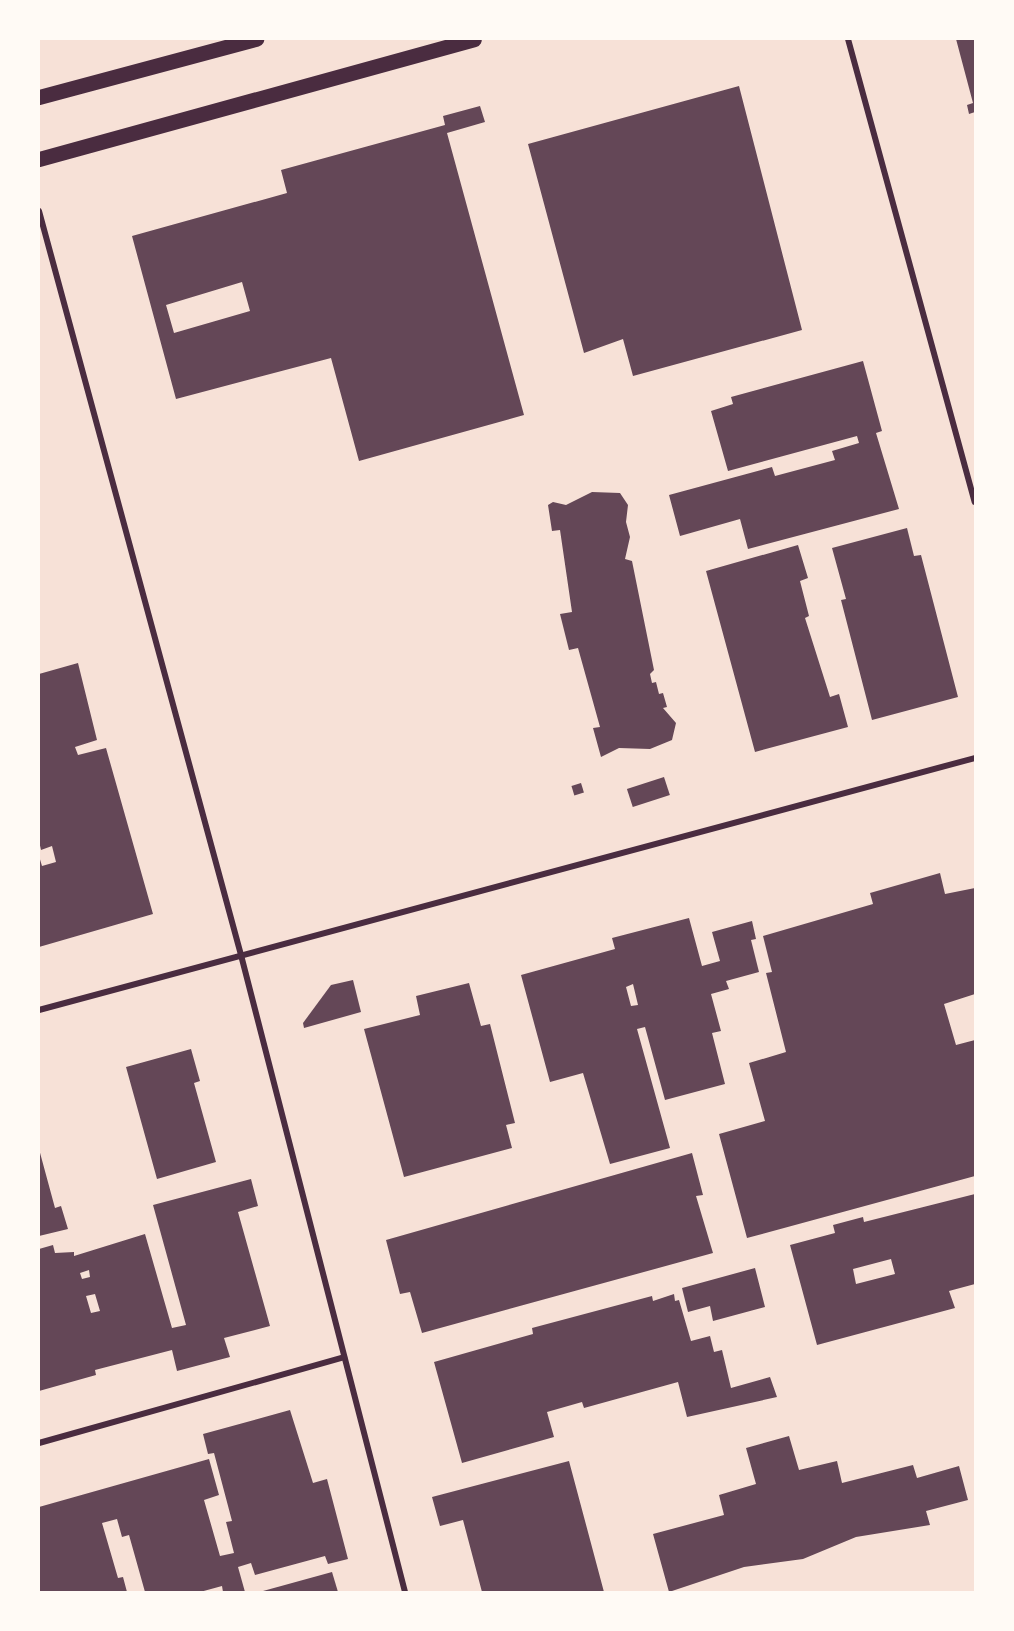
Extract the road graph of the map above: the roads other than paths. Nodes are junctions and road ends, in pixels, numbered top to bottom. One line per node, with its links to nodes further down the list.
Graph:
1 (256, 39): 4 (main road)
2 (474, 39): 5 (main road)
3 (848, 39): 7 (street)
4 (39, 97)
5 (39, 159)
6 (39, 211): 9 (street)
7 (975, 502)
8 (975, 758): 9 (street)
9 (241, 955): 10 (street); 11 (street)
10 (39, 1010)
11 (344, 1357): 12 (street); 13 (street)
12 (39, 1443)
13 (405, 1592)

